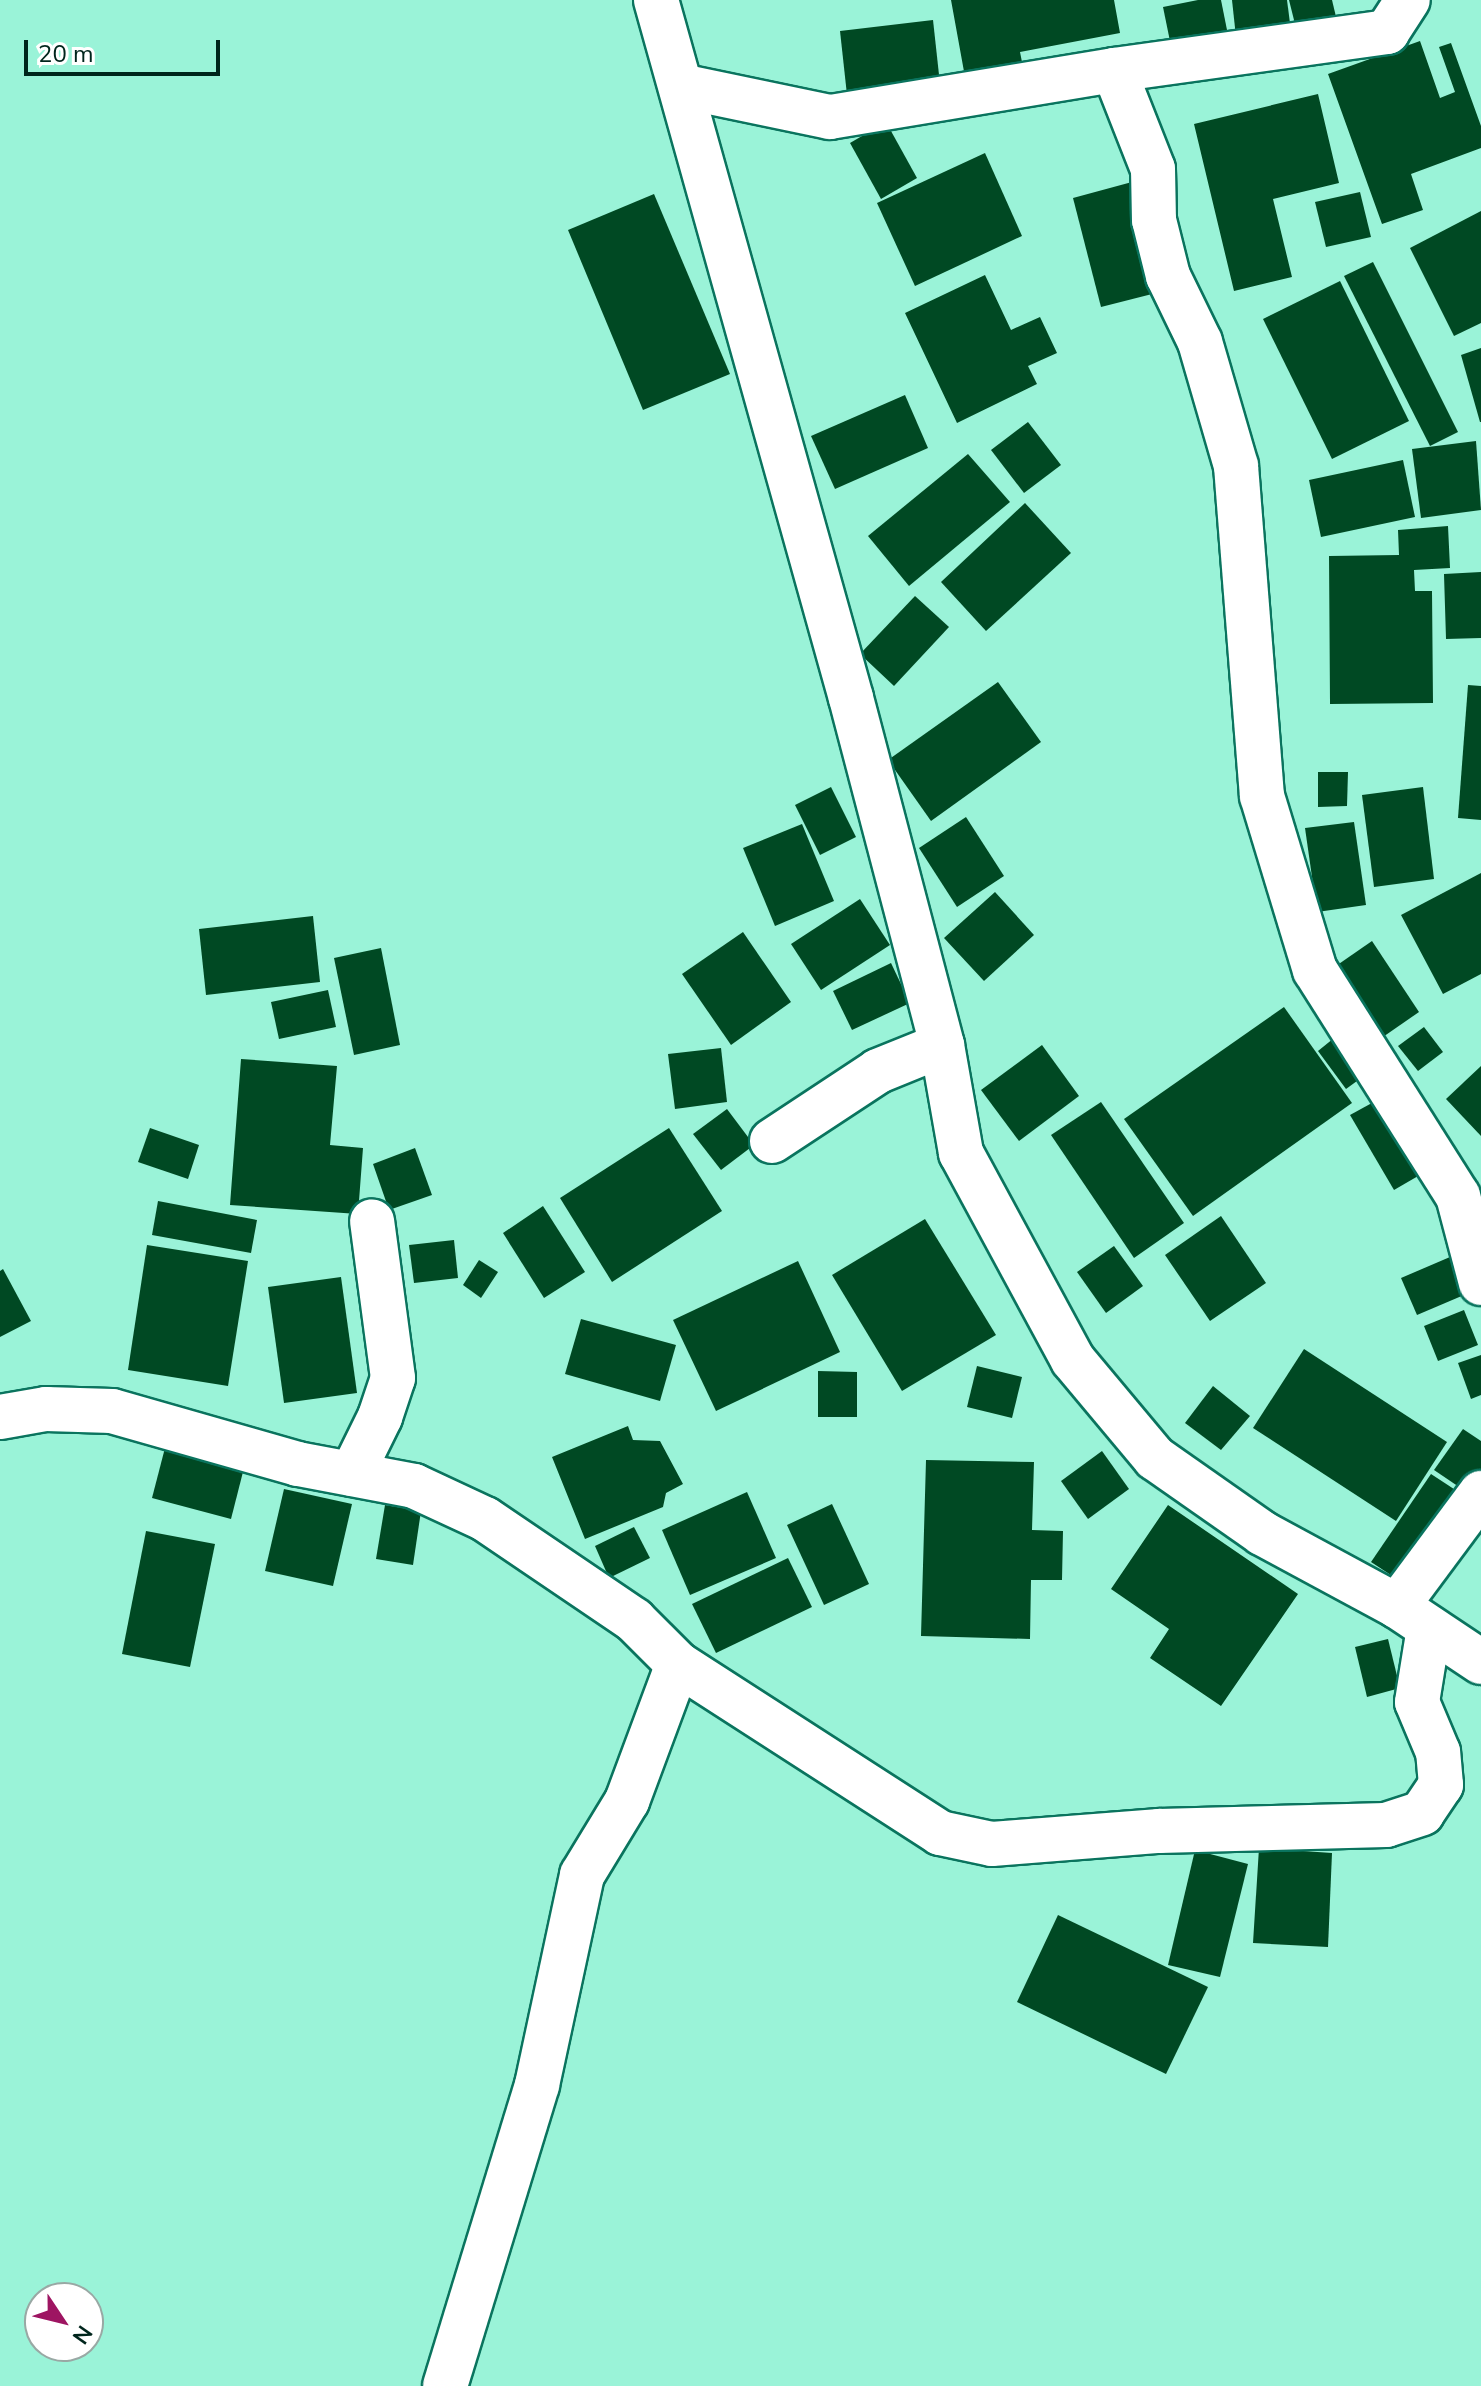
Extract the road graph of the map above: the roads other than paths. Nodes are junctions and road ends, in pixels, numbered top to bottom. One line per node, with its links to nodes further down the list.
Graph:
1 (656, 0): 4 (street)
2 (1408, 0): 3 (street)
3 (1114, 70): 4 (street); 8 (street)
4 (681, 86): 5 (street)
5 (942, 1045): 6 (street); 12 (street)
6 (772, 1141)
7 (372, 1221): 10 (street)
8 (1481, 1283)
9 (0, 1417): 10 (street)
10 (352, 1474): 14 (street)
11 (1481, 1493): 12 (street)
12 (1413, 1617): 13 (street); 14 (street)
13 (1481, 1662)
14 (678, 1664): 15 (street)
15 (445, 2386)

